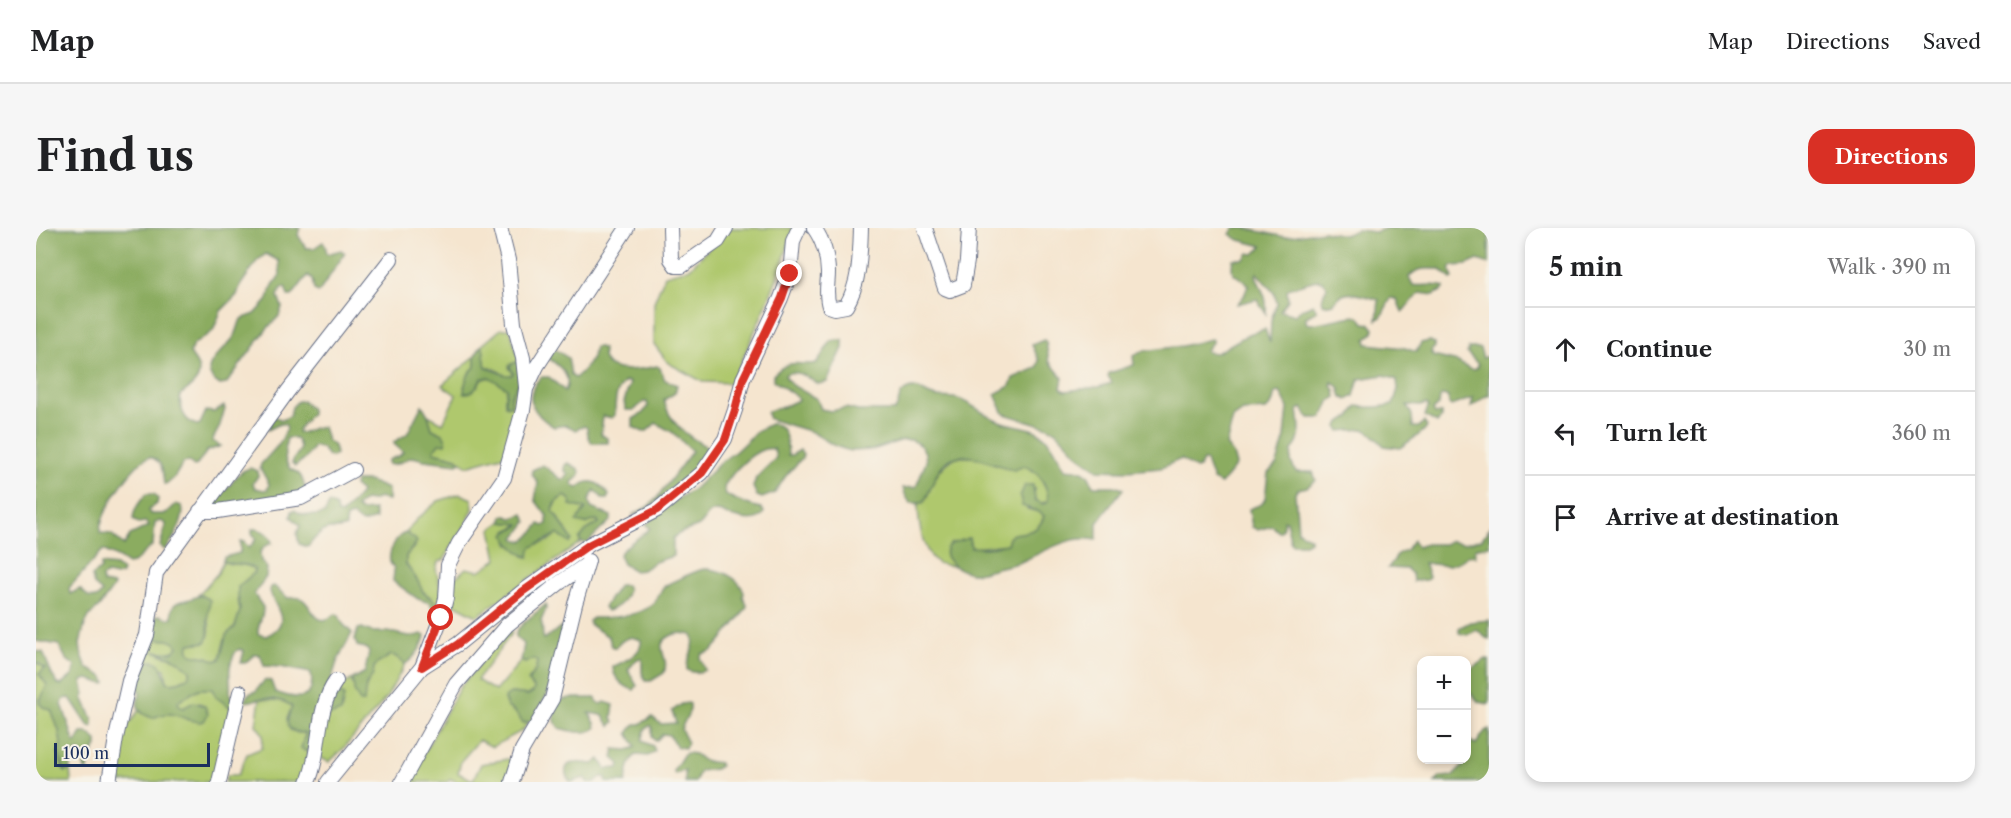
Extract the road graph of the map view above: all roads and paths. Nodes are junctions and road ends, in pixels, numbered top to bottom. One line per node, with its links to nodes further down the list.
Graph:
1 (500, 228): 11 (street)
2 (627, 228): 11 (street)
3 (670, 228): 4 (street)
4 (726, 228)
5 (799, 228): 14 (street)
6 (814, 228): 7 (street)
7 (861, 228)
8 (925, 228): 9 (street)
9 (969, 228)
10 (391, 259): 13 (street)
11 (526, 389): 16 (street)
12 (353, 470): 13 (street)
13 (200, 512): 19 (street)
14 (590, 544): 15 (street); 16 (street)
15 (587, 564): 23 (street); 24 (street)
16 (422, 667): 22 (street)
17 (336, 681): 21 (street)
18 (240, 692): 20 (street)
19 (109, 782)
20 (219, 782)
21 (308, 782)
22 (328, 782)
23 (402, 782)
24 (512, 782)

